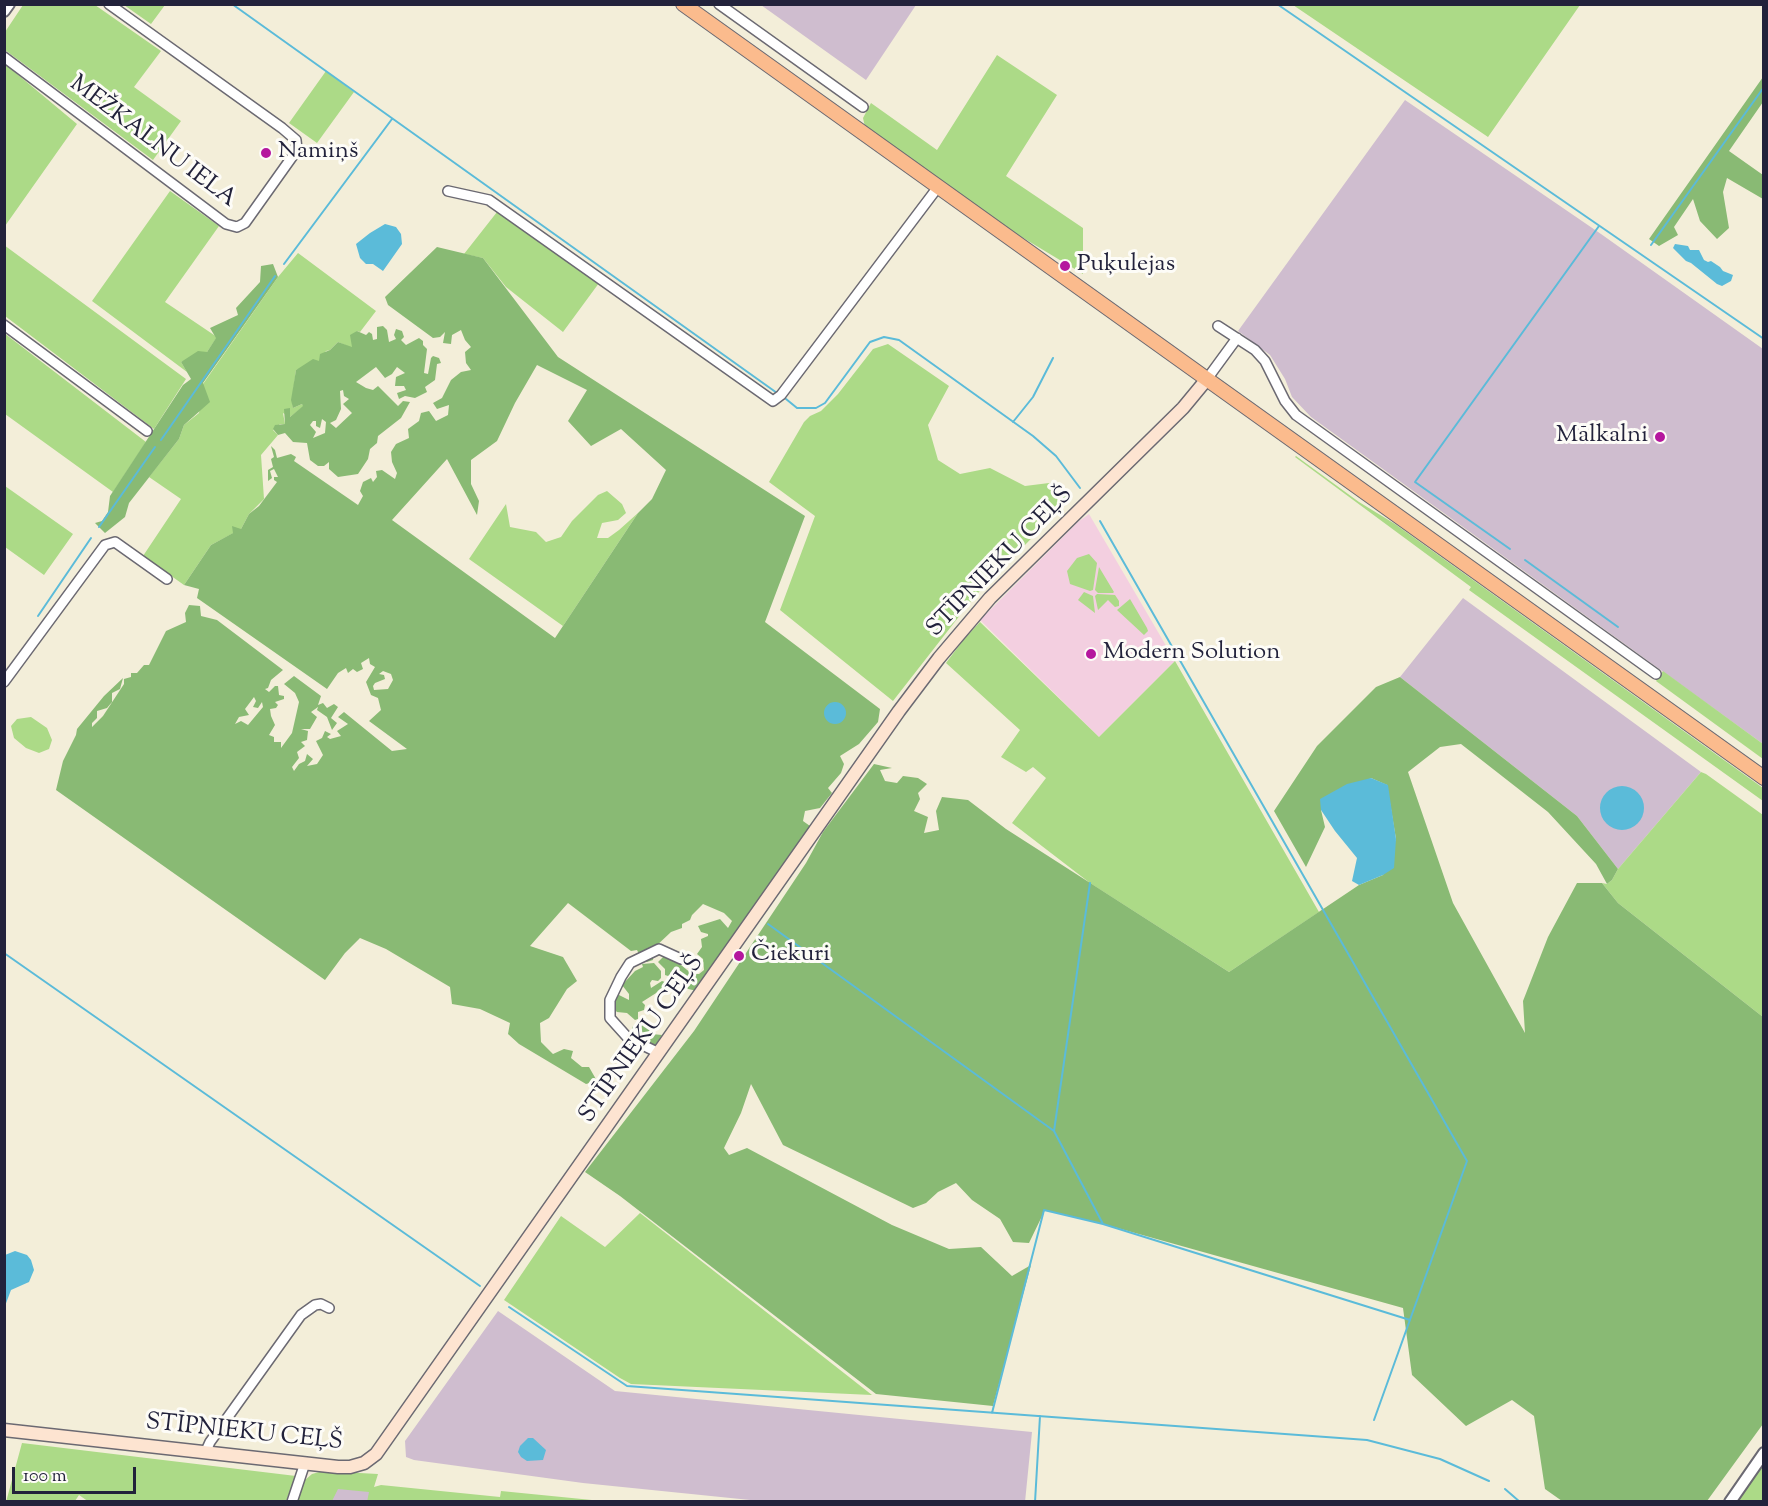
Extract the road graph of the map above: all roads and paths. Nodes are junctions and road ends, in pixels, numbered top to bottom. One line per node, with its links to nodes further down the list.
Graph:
1 (9, 4): 5 (street)
2 (109, 4): 6 (street, MEŽKALNU IELA)
3 (683, 4): 8 (main road)
4 (719, 4): 7 (street)
5 (4, 11)
6 (4, 57)
7 (863, 107)
8 (938, 187): 9 (street); 13 (main road)
9 (448, 191)
10 (4, 325): 14 (street)
11 (1218, 326): 12 (street)
12 (1236, 338): 13 (street); 16 (street)
13 (1207, 380): 18 (main road); 20 (main road, STĪPNIEKU CEĻŠ)
14 (147, 431)
15 (166, 579): 17 (street)
16 (1656, 674)
17 (4, 682)
18 (1764, 778)
19 (681, 959): 20 (street)
20 (659, 1053): 25 (main road, STĪPNIEKU CEĻŠ)
21 (329, 1308): 23 (street)
22 (4, 1431): 23 (main road, STĪPNIEKU CEĻŠ)
23 (205, 1453): 25 (main road, STĪPNIEKU CEĻŠ)
24 (1764, 1453): 27 (street)
25 (304, 1463): 26 (street)
26 (292, 1502)
27 (1730, 1502)

